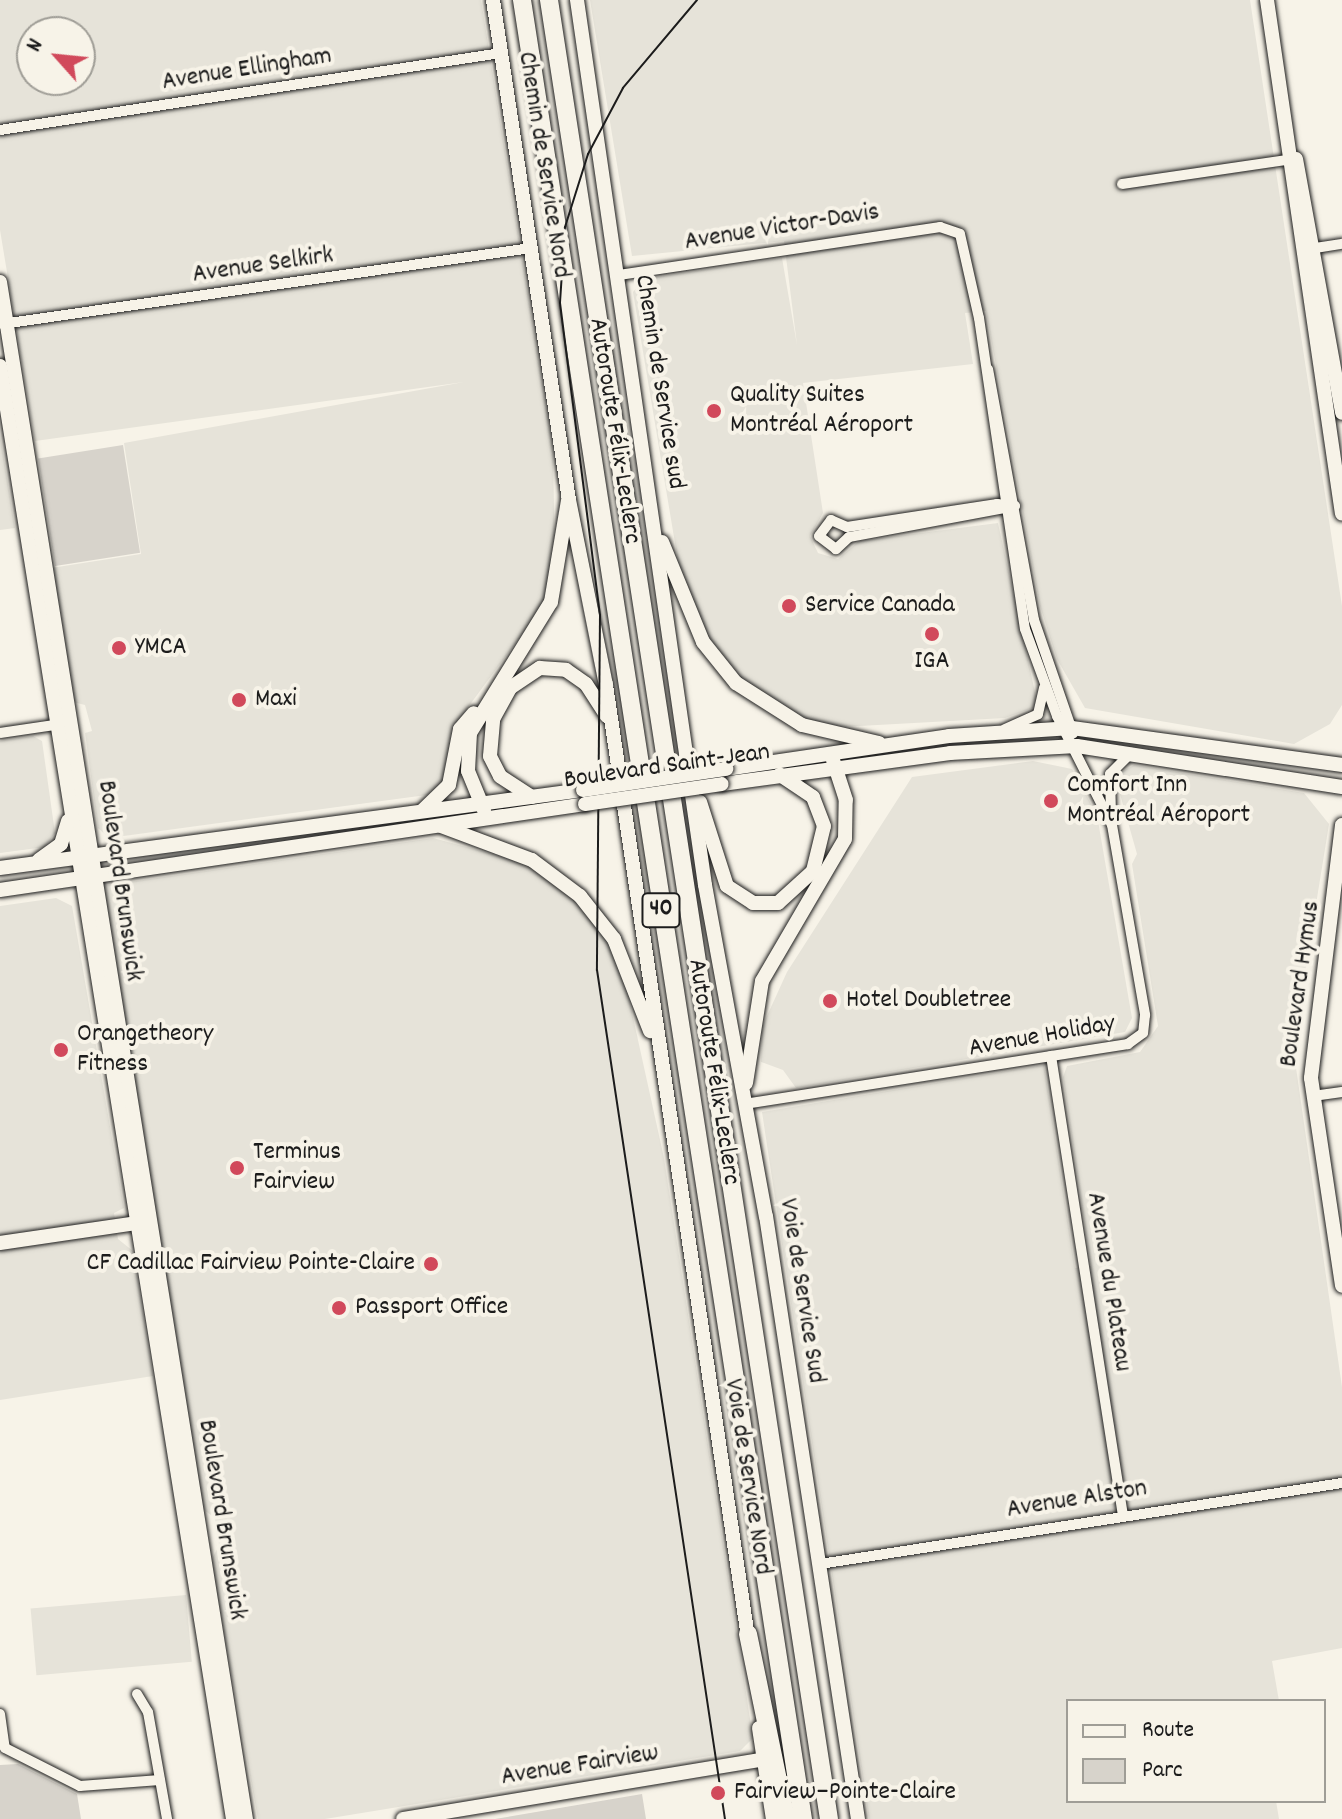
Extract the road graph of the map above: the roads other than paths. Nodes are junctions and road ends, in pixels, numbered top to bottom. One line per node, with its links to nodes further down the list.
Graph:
1 (493, 0): 6 (main road, Chemin de Service Nord)
2 (522, 0): 82 (highway, Autoroute Félix-Leclerc / 40)
3 (549, 0): 83 (highway, Autoroute Félix-Leclerc / 40)
4 (577, 0): 14 (main road, Chemin de Service sud)
5 (1267, 0): 8 (main road)
6 (501, 53): 7 (street, Avenue Ellingham); 12 (main road, Chemin de Service Nord)
7 (0, 130)
8 (1296, 159): 9 (street); 13 (main road)
9 (1122, 184)
10 (953, 229): 14 (street, Avenue Victor-Davis); 22 (street, Avenue Holiday)
11 (1342, 244): 13 (street)
12 (531, 248): 16 (street, Avenue Selkirk); 21 (main road, Chemin de Service Nord)
13 (1310, 249): 17 (main road)
14 (619, 275): 24 (main road, Chemin de Service sud)
15 (0, 282): 16 (main road, Boulevard Brunswick)
16 (3, 324): 20 (main road, Boulevard Brunswick)
17 (1324, 342): 19 (main road); 23 (main road)
18 (0, 366): 20 (main road, Boulevard Brunswick)
19 (1342, 413)
20 (20, 452): 29 (main road, Boulevard Brunswick)
21 (569, 500): 27 (main road); 28 (main road, Chemin de Service Nord)
22 (1008, 507): 25 (street); 26 (street, Avenue Holiday); 30 (street, Avenue Holiday)
23 (1342, 514)
24 (658, 532): 33 (main road); 39 (main road, Chemin de Service sud)
25 (848, 532)
26 (1044, 686): 30 (street, Avenue Holiday); 31 (street)
27 (480, 707): 45 (main road); 46 (main road)
28 (611, 723): 43 (main road); 58 (main road, Chemin de Service Nord)
29 (62, 724): 32 (street); 47 (main road, Boulevard Brunswick); 51 (main road, Boulevard Brunswick)
30 (1068, 728): 31 (main road, Boulevard Saint-Jean); 34 (street, Avenue Holiday); 37 (main road, Boulevard Saint-Jean)
31 (999, 731): 33 (main road, Boulevard Saint-Jean)
32 (0, 733)
33 (887, 745): 36 (main road, Boulevard Saint-Jean)
34 (1077, 746): 35 (main road, Boulevard Saint-Jean); 38 (main road, Boulevard Saint-Jean); 49 (street, Avenue Holiday)
35 (1135, 750): 42 (main road, Boulevard Saint-Jean); 49 (street)
36 (827, 754): 38 (main road); 41 (main road, Boulevard Saint-Jean)
37 (1342, 765)
38 (838, 766): 40 (main road, Boulevard Saint-Jean); 62 (main road)
39 (690, 771): 40 (main road); 62 (main road, Voie de Service Sud)
40 (780, 775): 41 (main road, Boulevard Saint-Jean)
41 (727, 776): 44 (main road, Boulevard Saint-Jean, bridge)
42 (1342, 787)
43 (532, 797): 44 (main road, Boulevard Saint-Jean); 46 (main road, Boulevard Saint-Jean)
44 (584, 797): 46 (main road, Boulevard Saint-Jean)
45 (423, 810): 46 (main road, Boulevard Saint-Jean); 51 (main road, Boulevard Saint-Jean)
46 (484, 811): 48 (main road, Boulevard Saint-Jean)
47 (69, 818): 51 (main road, Boulevard Brunswick); 52 (main road)
48 (441, 825): 55 (main road, Boulevard Saint-Jean); 58 (main road)
49 (1112, 825): 59 (street, Avenue Holiday)
50 (1342, 825): 54 (main road, Boulevard Hymus)
51 (83, 856): 52 (main road, Boulevard Saint-Jean); 55 (main road, Boulevard Brunswick)
52 (35, 863): 53 (main road, Boulevard Saint-Jean)
53 (0, 868)
54 (1341, 874): 61 (main road, Boulevard Hymus)
55 (85, 877): 56 (main road, Boulevard Saint-Jean); 57 (main road, Boulevard Brunswick); 64 (main road, Boulevard Brunswick)
56 (6, 889): 57 (main road)
57 (83, 912): 64 (main road, Boulevard Brunswick)
58 (657, 1051): 63 (main road, Chemin de Service Nord)
59 (1051, 1056): 62 (street, Avenue Holiday); 68 (street, Avenue du Plateau)
60 (1342, 1092): 61 (street)
61 (1313, 1096): 66 (main road, Boulevard Hymus)
62 (745, 1104): 69 (main road, Voie de Service Sud)
63 (670, 1142): 70 (main road, Voie de Service Nord)
64 (142, 1223): 65 (main road); 77 (main road, Boulevard Brunswick); 78 (main road, Boulevard Brunswick)
65 (0, 1243)
66 (1342, 1286)
67 (1342, 1483): 68 (street, Avenue Alston)
68 (1123, 1514): 69 (street, Avenue Alston)
69 (820, 1564): 84 (main road, Voie de Service Sud)
70 (748, 1634): 74 (main road, Voie de Service Nord); 81 (highway)
71 (137, 1694): 75 (street)
72 (0, 1714): 73 (street)
73 (3, 1749): 75 (street)
74 (764, 1759): 79 (main road, Avenue Fairview); 80 (main road, Voie de Service Nord)
75 (160, 1780): 76 (street)
76 (167, 1819)
77 (233, 1819)
78 (246, 1819)
79 (403, 1819)
80 (773, 1819)
81 (786, 1819)
82 (803, 1819)
83 (829, 1819)
84 (858, 1819)

